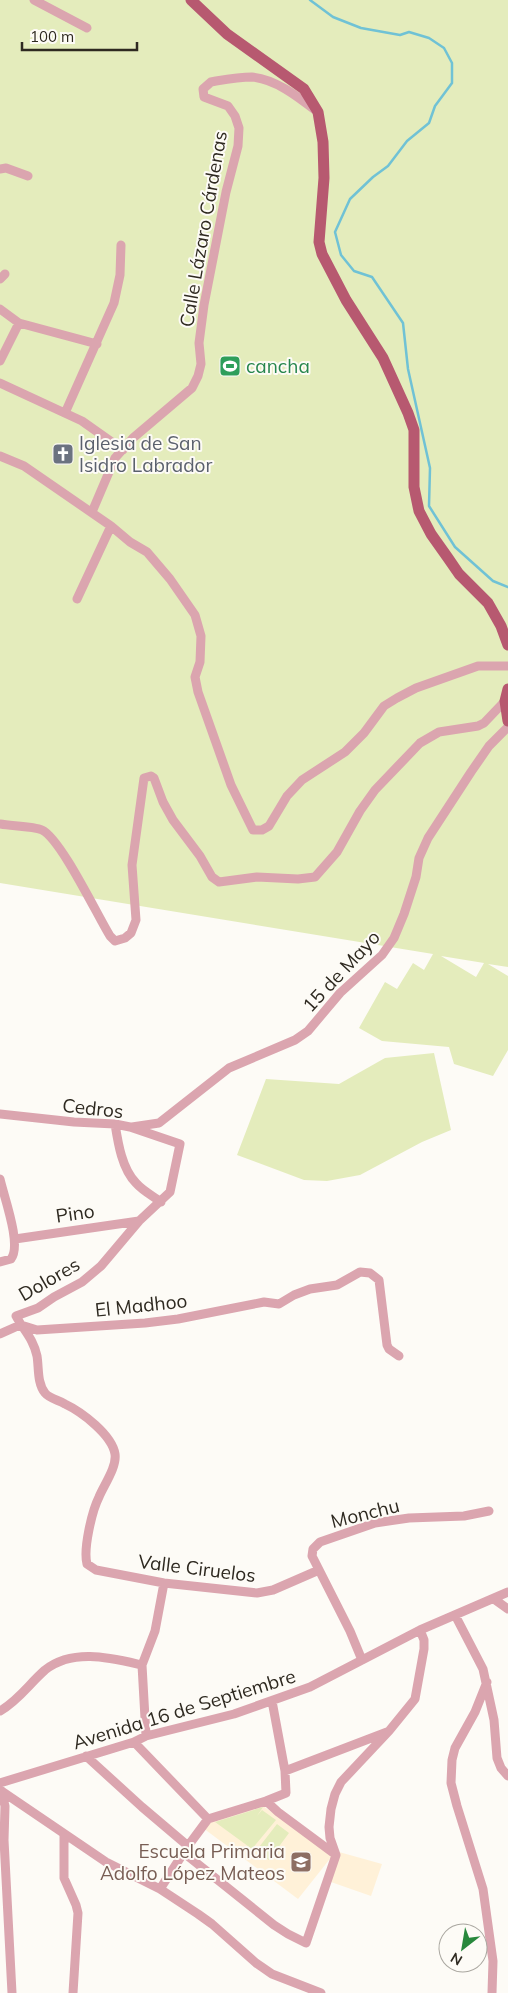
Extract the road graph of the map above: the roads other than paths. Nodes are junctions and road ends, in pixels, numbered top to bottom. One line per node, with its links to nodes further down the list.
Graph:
1 (34, 0): 3 (street)
2 (191, 0): 4 (main road)
3 (87, 28)
4 (318, 112): 14 (street, Calle Lázaro Cárdenas); 19 (main road)
5 (0, 168): 6 (street)
6 (28, 176)
7 (121, 245): 10 (street)
8 (0, 308): 9 (street)
9 (19, 323): 10 (street); 11 (street)
10 (97, 344): 13 (street)
11 (0, 361)
12 (0, 383): 13 (street)
13 (65, 413): 14 (street)
14 (123, 450): 16 (street, Calle Lázaro Cárdenas)
15 (0, 456): 16 (street)
16 (92, 512): 17 (street)
17 (111, 526): 18 (street); 20 (street)
18 (77, 599)
19 (508, 645)
20 (508, 666)
21 (508, 688): 22 (main road)
22 (505, 701): 23 (main road); 25 (street)
23 (508, 721)
24 (508, 727): 28 (street, 15 de Mayo)
25 (0, 824)
26 (0, 1114): 27 (street, Cedros)
27 (115, 1124): 28 (street, Cedros); 31 (street)
28 (130, 1127): 29 (street, Cedros)
29 (180, 1144): 31 (street, Dolores)
30 (0, 1179): 33 (street)
31 (161, 1202): 32 (street, Dolores)
32 (139, 1221): 33 (street, Pino); 35 (street, Dolores)
33 (14, 1239): 34 (street)
34 (0, 1262)
35 (20, 1325): 36 (street); 37 (street, El Madhoo); 39 (street, Dolores)
36 (0, 1334)
37 (399, 1356)
38 (489, 1511): 40 (street, Monchu)
39 (96, 1570): 41 (street, Valle Ciruelos)
40 (319, 1570): 41 (street, Valle Ciruelos); 47 (street, Monchu)
41 (164, 1583): 48 (street)
42 (508, 1592): 43 (street, Avenida 16 de Septiembre)
43 (494, 1599): 44 (street); 45 (street, Avenida 16 de Septiembre)
44 (508, 1609)
45 (455, 1615): 46 (street, Avenida 16 de Septiembre); 49 (street)
46 (420, 1630): 47 (street, Avenida 16 de Septiembre); 52 (street)
47 (362, 1660): 50 (street, Avenida 16 de Septiembre)
48 (142, 1665): 51 (street); 53 (street)
49 (488, 1682): 57 (street); 68 (street)
50 (272, 1700): 53 (street, Avenida 16 de Septiembre); 56 (street)
51 (0, 1711)
52 (389, 1731): 56 (street); 63 (street)
53 (146, 1736): 54 (street, Avenida 16 de Septiembre)
54 (134, 1742): 55 (street, Avenida 16 de Septiembre); 60 (street)
55 (86, 1756): 58 (street, Avenida 16 de Septiembre); 62 (street)
56 (285, 1770): 59 (street)
57 (508, 1776)
58 (0, 1788): 61 (street); 65 (street)
59 (266, 1801): 60 (street); 63 (street)
60 (208, 1819): 62 (street)
61 (64, 1834): 64 (street); 66 (street)
62 (186, 1849): 63 (street); 64 (street)
63 (336, 1855)
64 (160, 1889): 67 (street)
65 (12, 1993)
66 (73, 1993)
67 (321, 1993)
68 (492, 1993)

